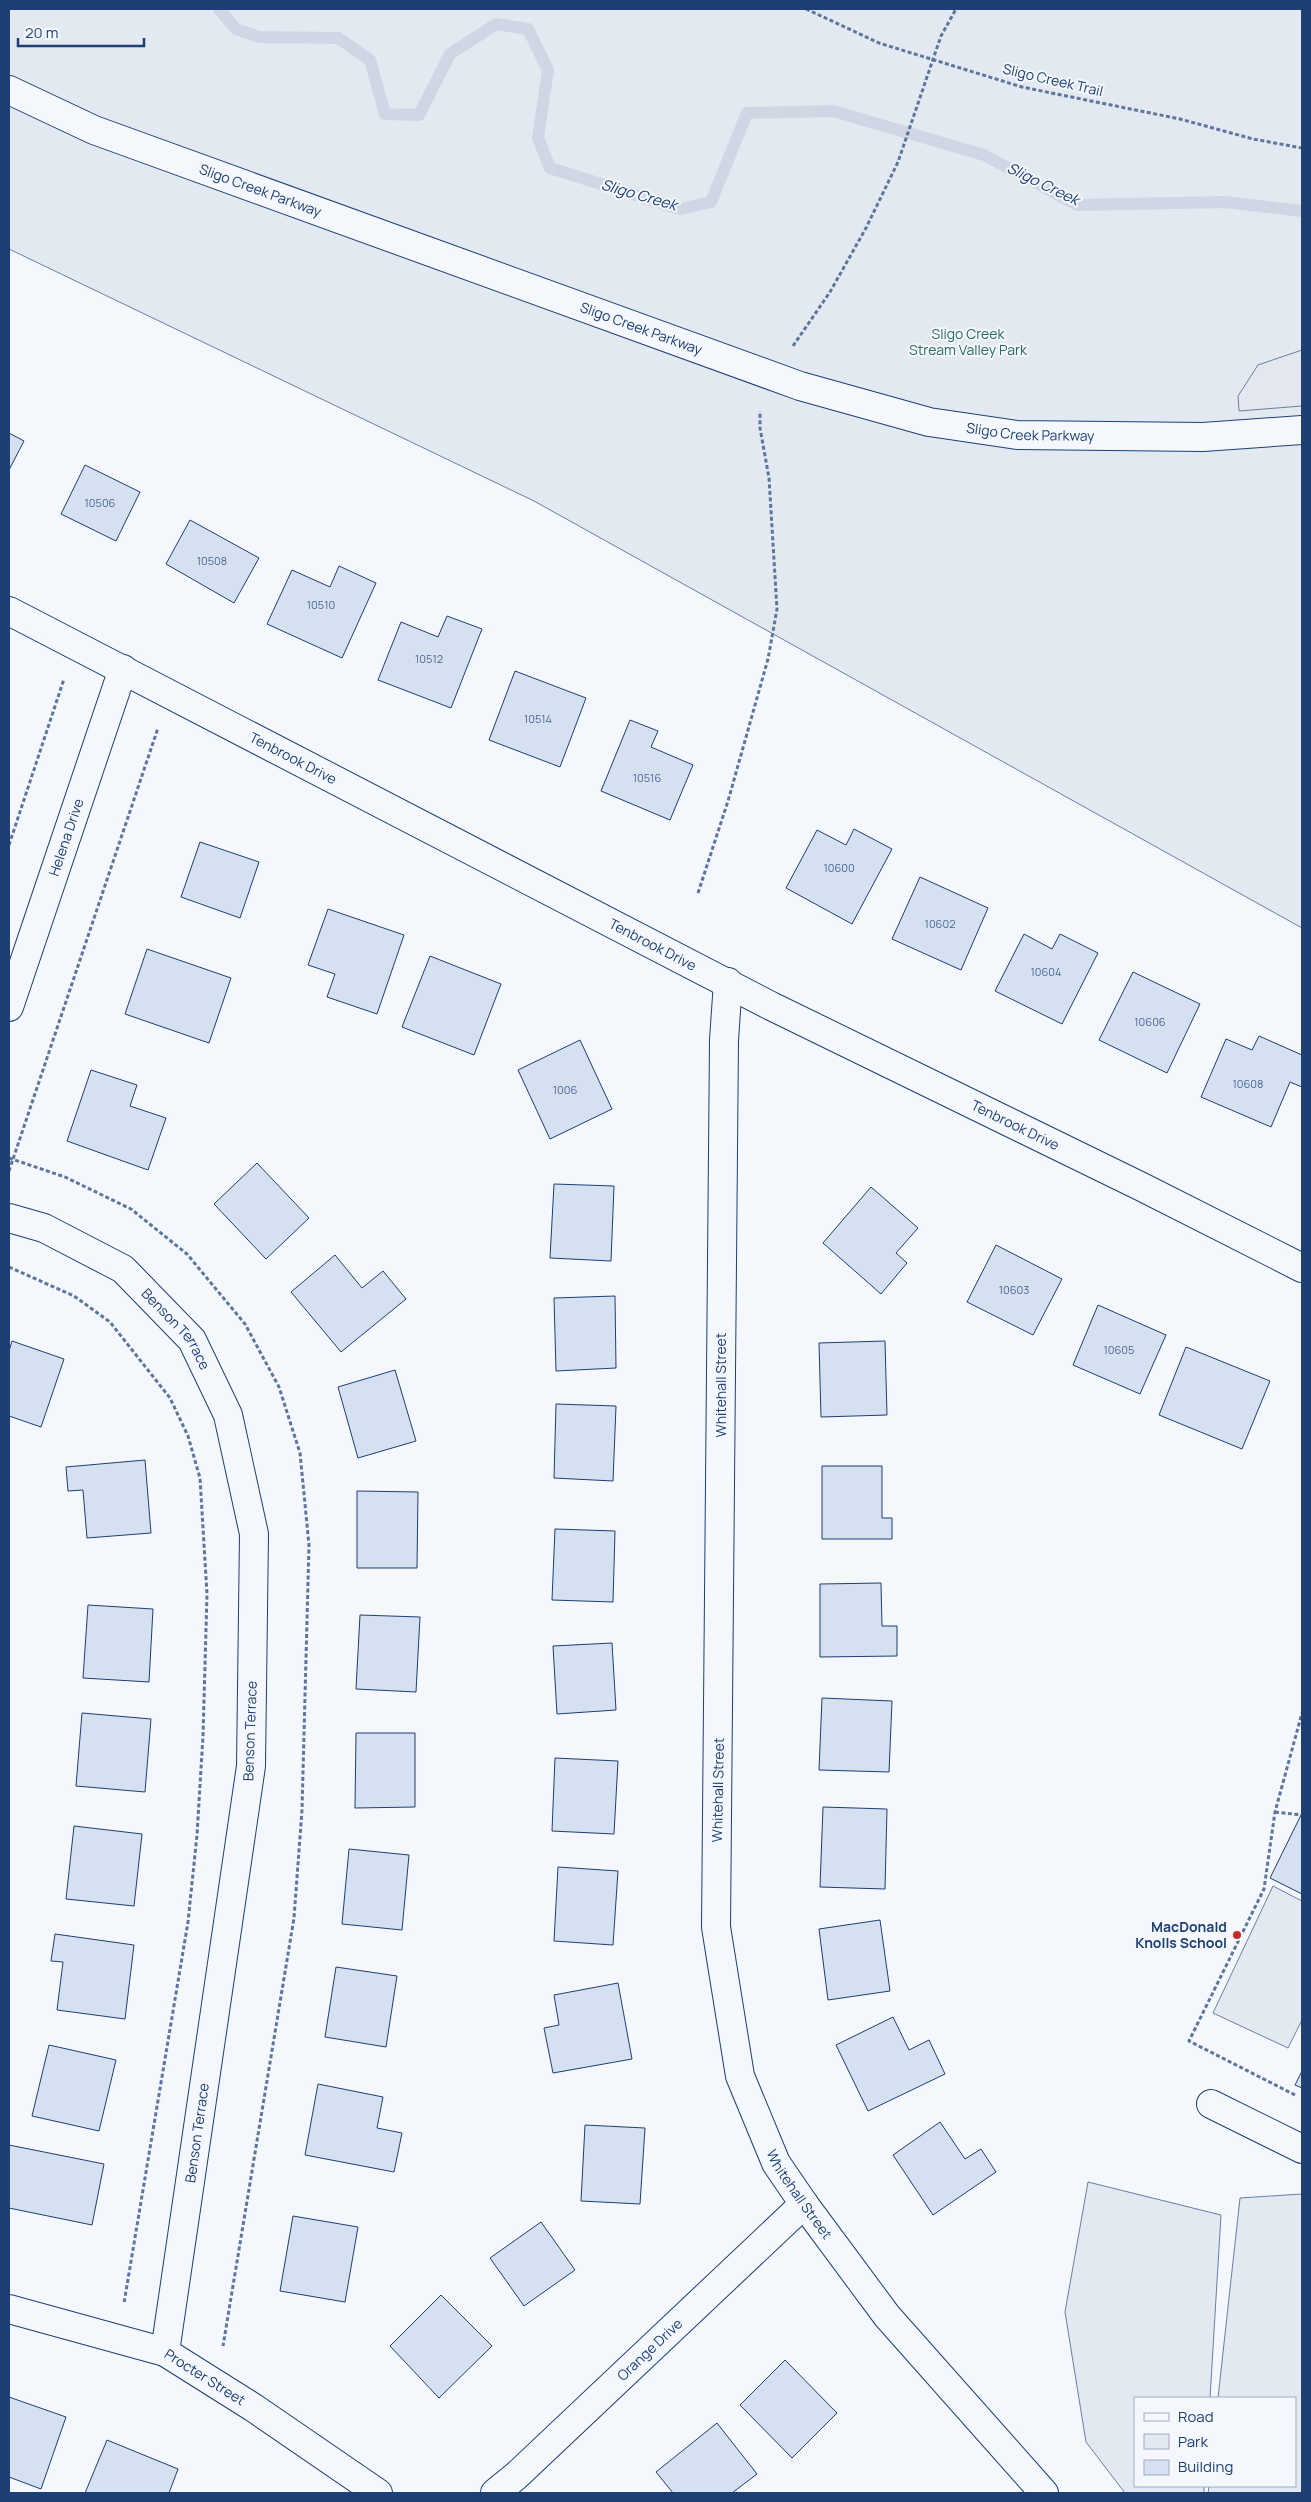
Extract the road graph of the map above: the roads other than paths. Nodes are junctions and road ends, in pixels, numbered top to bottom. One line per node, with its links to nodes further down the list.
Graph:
1 (9, 90): 2 (street, Sligo Creek Parkway)
2 (1302, 430)
3 (9, 611): 4 (street, Tenbrook Drive)
4 (123, 669): 5 (street, Tenbrook Drive); 6 (street, Helena Drive)
5 (728, 982): 8 (street, Tenbrook Drive); 11 (street, Whitehall Street)
6 (9, 1007)
7 (9, 1218): 13 (street, Benson Terrace)
8 (1302, 1268)
9 (1211, 2104): 10 (street)
10 (1302, 2149)
11 (804, 2204): 15 (street, Orange Drive); 16 (street, Whitehall Street)
12 (9, 2309): 13 (street, Procter Street)
13 (165, 2352): 14 (street, Procter Street)
14 (378, 2493)
15 (495, 2493)
16 (1044, 2493)

